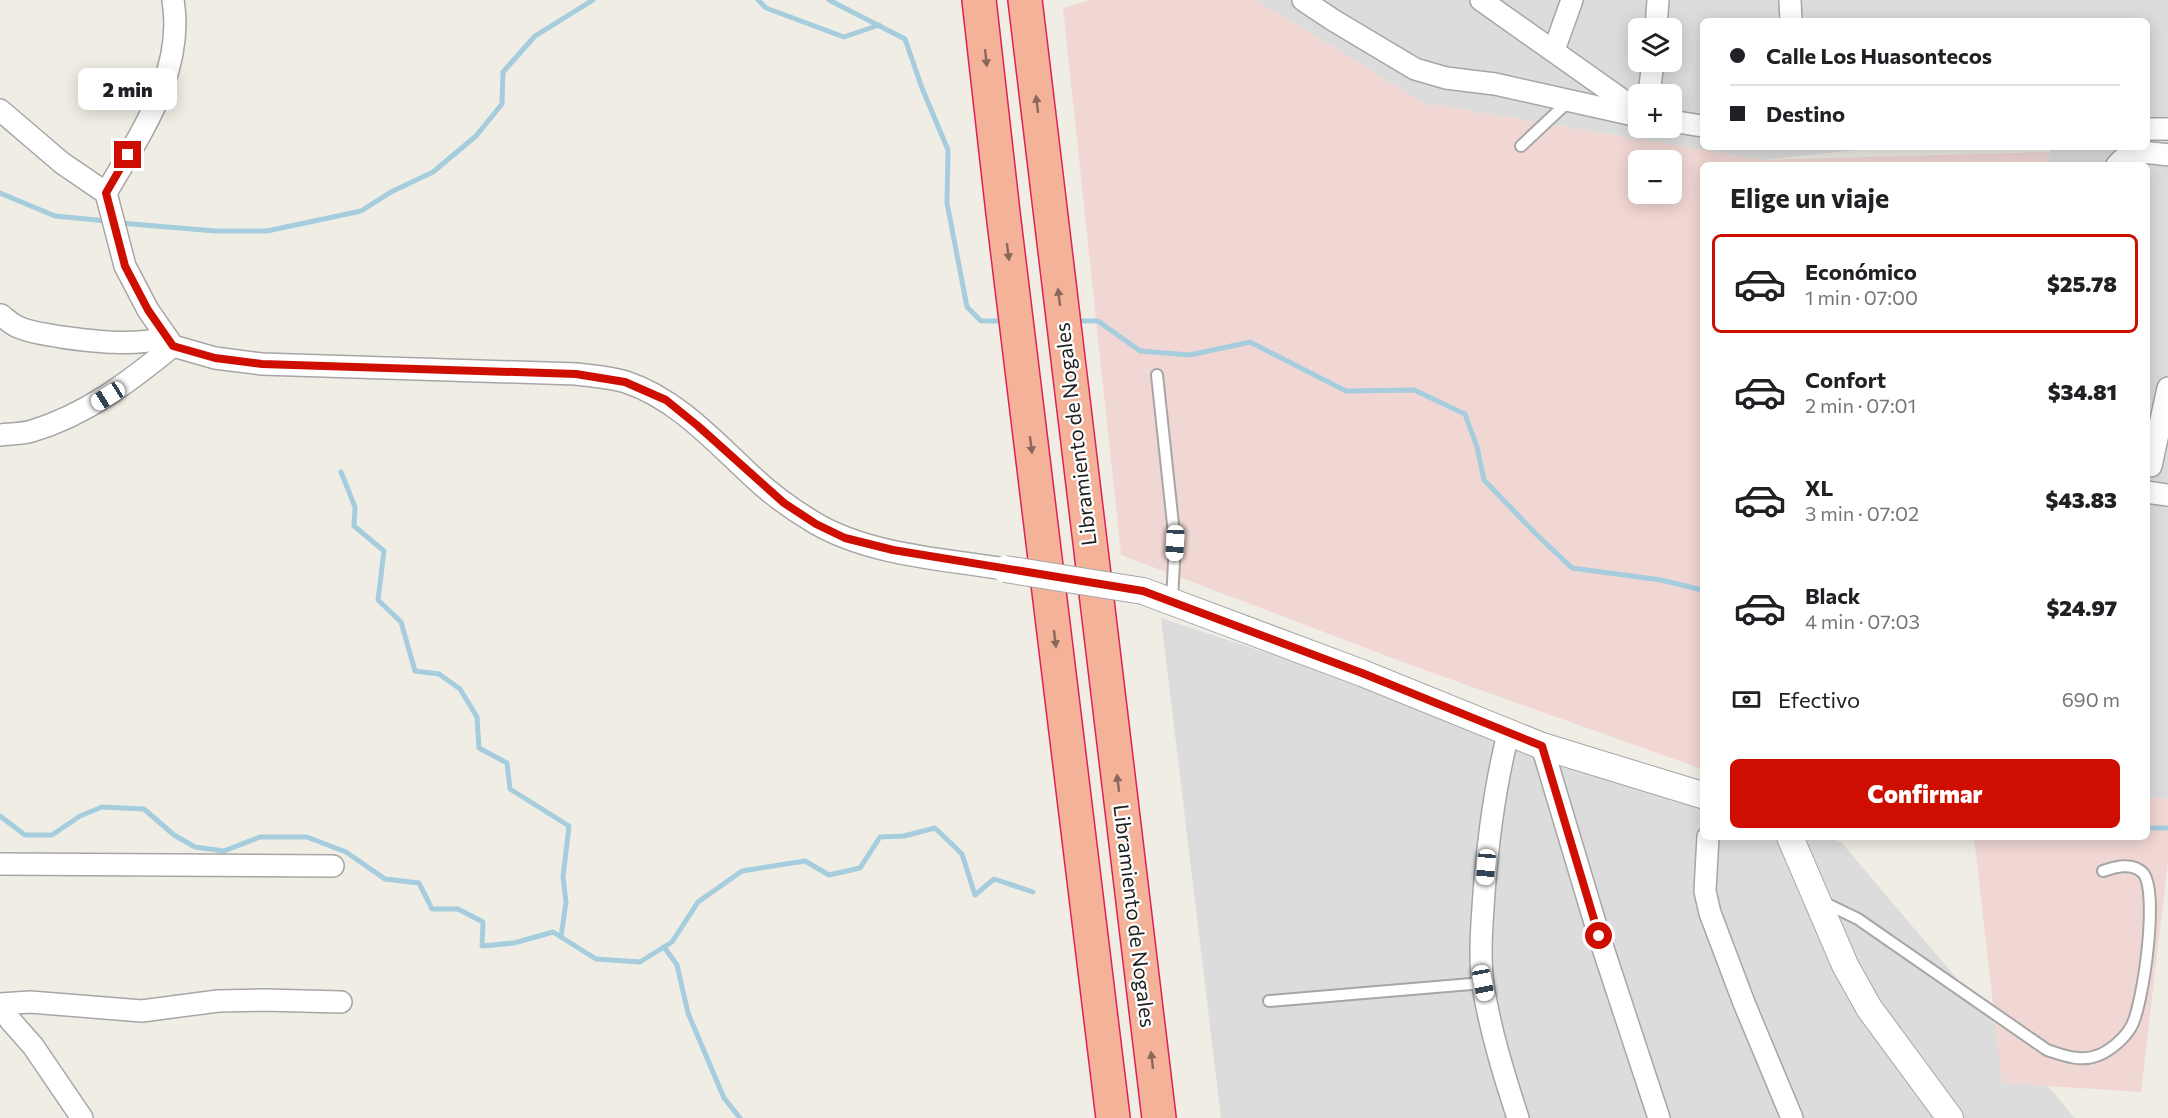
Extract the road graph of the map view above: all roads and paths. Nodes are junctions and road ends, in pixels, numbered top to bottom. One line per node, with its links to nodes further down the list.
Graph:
1 (173, 0): 23 (street)
2 (980, 0): 48 (highway, one-way to 48)
3 (1024, 0): 49 (highway, Libramiento de Nogales, one-way to 3)
4 (1304, 0): 12 (street)
5 (1481, 0): 11 (street)
6 (1572, 0): 11 (street)
7 (1658, 0): 9 (street)
8 (1790, 0): 10 (street)
9 (1657, 18)
10 (1791, 18)
11 (1554, 50): 13 (street)
12 (1570, 100): 15 (street); 20 (lane)
13 (1628, 106)
14 (0, 110): 23 (street)
15 (1628, 112)
16 (1682, 123): 17 (street)
17 (1700, 126)
18 (2150, 129): 19 (street)
19 (2168, 129)
20 (1521, 146)
21 (2168, 154): 22 (street)
22 (2119, 162)
23 (106, 193): 25 (street)
24 (1, 315): 25 (street)
25 (170, 342): 28 (street); 32 (street)
26 (1157, 375): 33 (lane)
27 (2168, 388): 29 (street)
28 (0, 435)
29 (2155, 467)
30 (2150, 493): 31 (street)
31 (2168, 495)
32 (1005, 569): 33 (street, bridge)
33 (1172, 601): 34 (street)
34 (1508, 734): 35 (street); 43 (street)
35 (1542, 746): 36 (street); 51 (street)
36 (1700, 794)
37 (1708, 840): 52 (street)
38 (1791, 840): 42 (street)
39 (0, 864): 40 (street)
40 (333, 866)
41 (2103, 871): 42 (lane)
42 (1818, 899): 53 (street)
43 (1483, 983): 44 (lane); 50 (street)
44 (1269, 1001)
45 (341, 1002): 46 (street)
46 (0, 1005): 47 (street)
47 (82, 1118)
48 (1113, 1118)
49 (1159, 1118)
50 (1518, 1118)
51 (1659, 1118)
52 (1792, 1118)
53 (1950, 1118)

